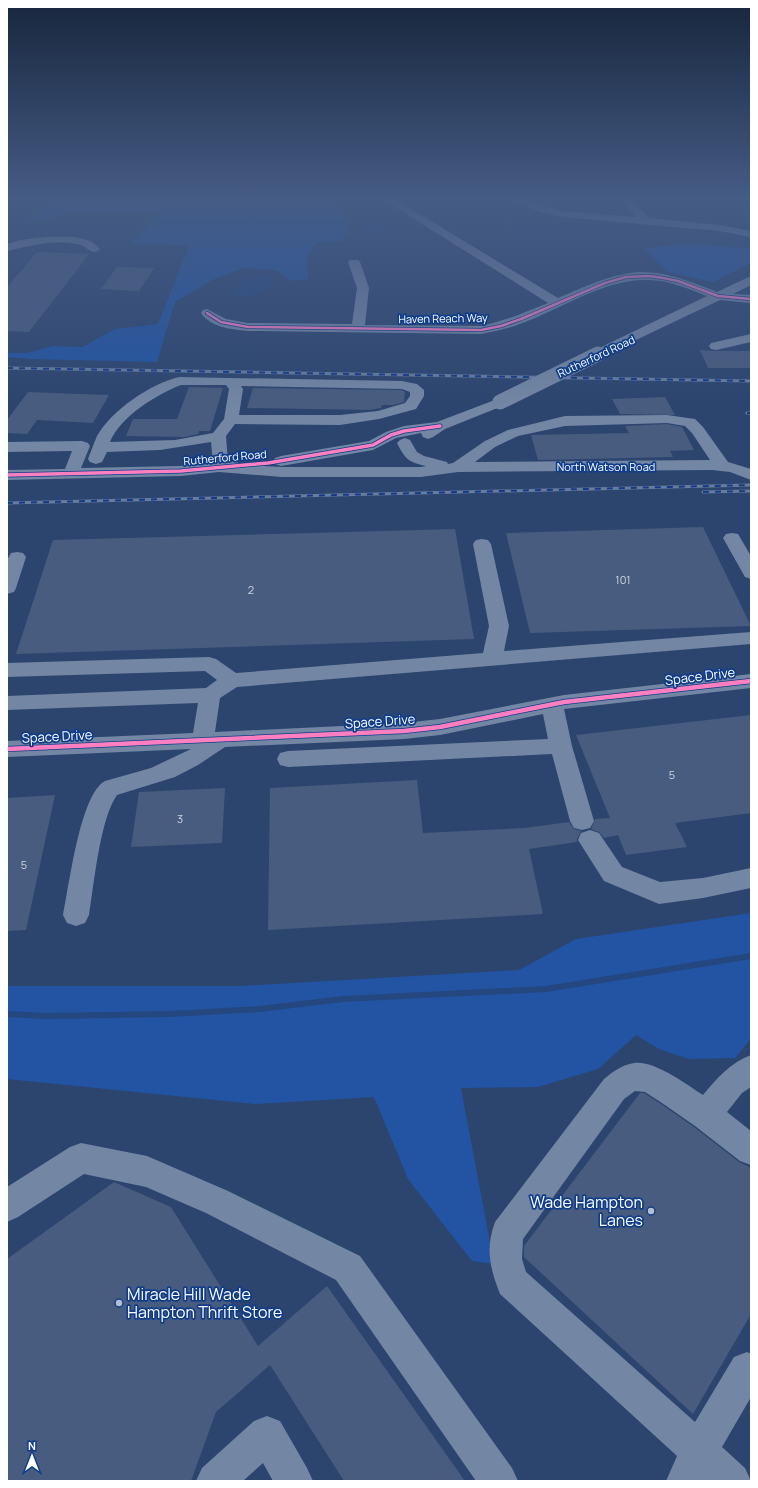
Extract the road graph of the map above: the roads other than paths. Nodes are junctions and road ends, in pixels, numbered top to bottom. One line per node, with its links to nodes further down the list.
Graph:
1 (356, 267): 8 (street)
2 (498, 267): 6 (street)
3 (751, 280): 4 (street, Rutherford Road)
4 (718, 296): 5 (street, Haven Reach Way); 6 (street, Haven Reach Way); 13 (street, Rutherford Road, bridge)
5 (751, 299)
6 (557, 303): 8 (street, Haven Reach Way)
7 (207, 313): 8 (street, Haven Reach Way)
8 (358, 328)
9 (751, 338): 10 (street)
10 (716, 346)
11 (230, 381): 12 (street); 12 (street); 17 (street)
12 (231, 419): 14 (street)
13 (440, 426): 15 (street, Rutherford Road); 19 (street, Rutherford Road)
14 (218, 436): 17 (street); 22 (street)
15 (405, 443): 19 (street, Rutherford Road); 21 (street, North Watson Road)
16 (7, 447): 25 (street)
17 (101, 447): 24 (street)
18 (355, 448): 19 (street, Rutherford Road); 22 (street, Rutherford Road); 23 (street)
19 (381, 453): 21 (street, North Watson Road)
20 (722, 466): 21 (street, North Watson Road); 21 (street); 27 (street, North Watson Road)
21 (458, 467): 23 (street, North Watson Road)
22 (221, 468): 23 (street, North Watson Road); 24 (street, Rutherford Road)
23 (377, 472)
24 (90, 473): 25 (street, Rutherford Road)
25 (71, 474): 26 (street, Rutherford Road)
26 (7, 475)
27 (751, 475)
28 (732, 538): 31 (street)
29 (482, 544): 34 (street)
30 (17, 557): 32 (street)
31 (751, 573)
32 (7, 588)
33 (751, 638): 34 (street)
34 (492, 660): 36 (street)
35 (7, 670): 36 (street)
36 (232, 680): 38 (street)
37 (751, 681): 40 (street, Space Drive)
38 (210, 695): 39 (street); 41 (street)
39 (7, 703)
40 (552, 704): 41 (street, Space Drive); 42 (street)
41 (211, 740): 43 (street, Space Drive); 46 (street)
42 (561, 746): 44 (street); 45 (street)
43 (7, 750)
44 (288, 759)
45 (751, 878)
46 (76, 914)
47 (751, 1070): 48 (street)
48 (706, 1115): 49 (street); 52 (street)
49 (751, 1150)
50 (7, 1206): 55 (street)
51 (750, 1369): 52 (street)
52 (692, 1466): 56 (street)
53 (215, 1481): 54 (street)
54 (294, 1481)
55 (499, 1481)
56 (732, 1481)

